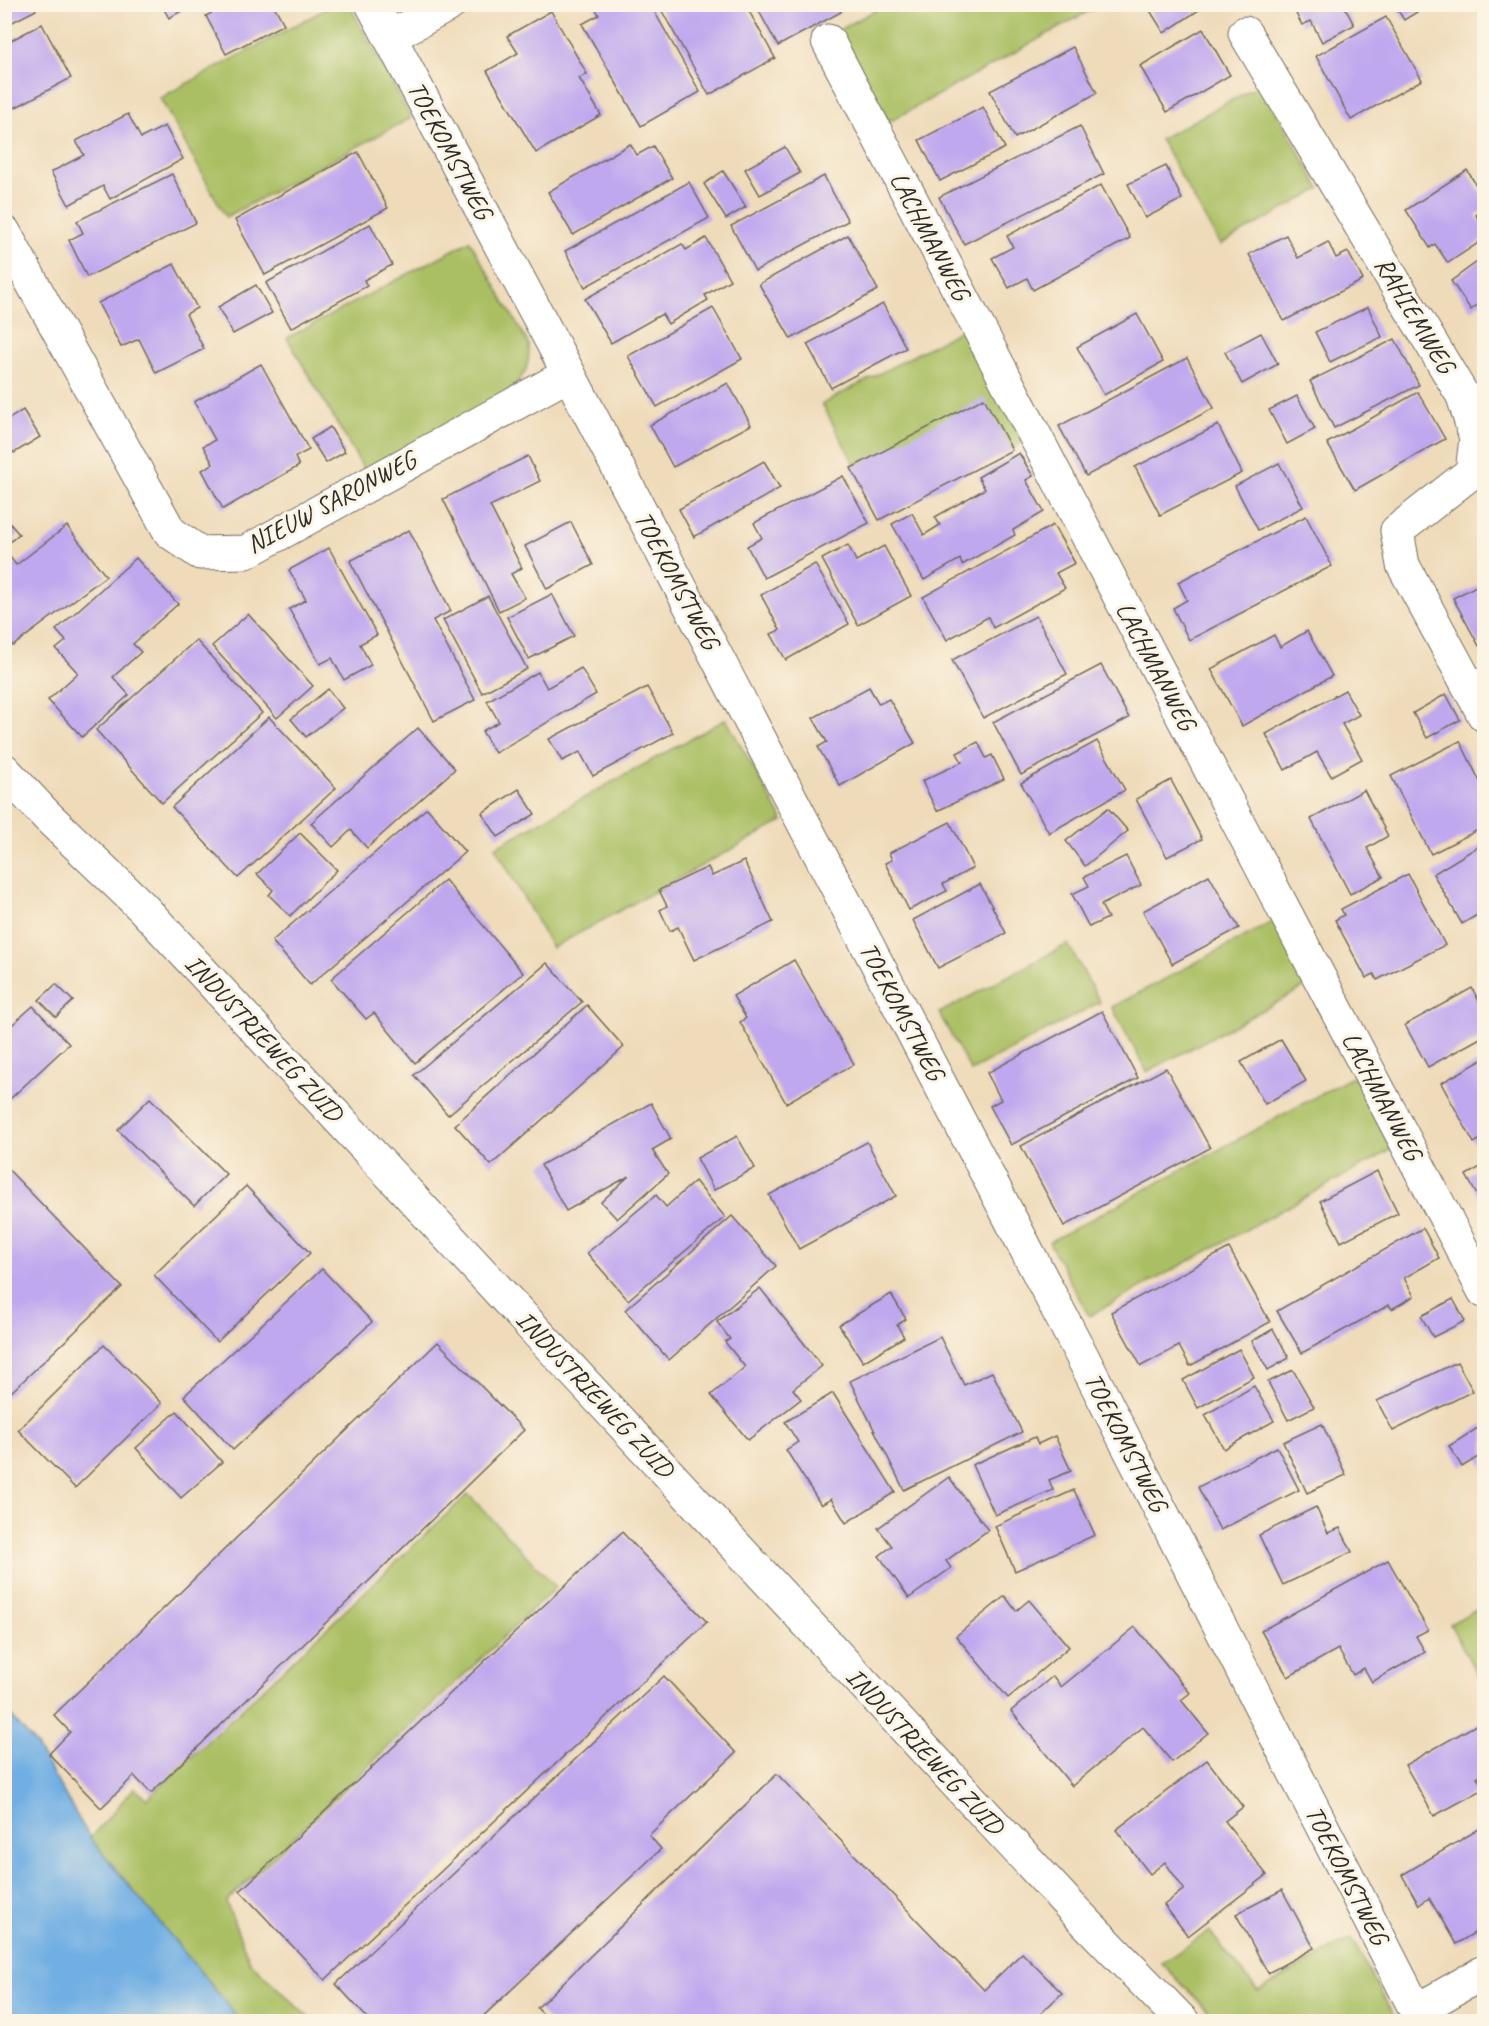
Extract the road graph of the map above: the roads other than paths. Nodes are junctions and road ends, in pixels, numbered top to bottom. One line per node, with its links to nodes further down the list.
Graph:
1 (372, 4): 4 (street, TOEKOMSTWEG)
2 (450, 4): 4 (street)
3 (1245, 33): 8 (street, RAHIEMWEG)
4 (390, 37): 7 (street, TOEKOMSTWEG)
5 (828, 41): 10 (street, LACHMANWEG)
6 (4, 232): 7 (street, NIEUW SARONWEG)
7 (569, 374): 12 (street, TOEKOMSTWEG)
8 (1485, 715)
9 (4, 770): 13 (street, INDUSTRIEWEG ZUID)
10 (1485, 1290)
11 (1485, 1972): 12 (street)
12 (1419, 2016)
13 (1183, 2022)

